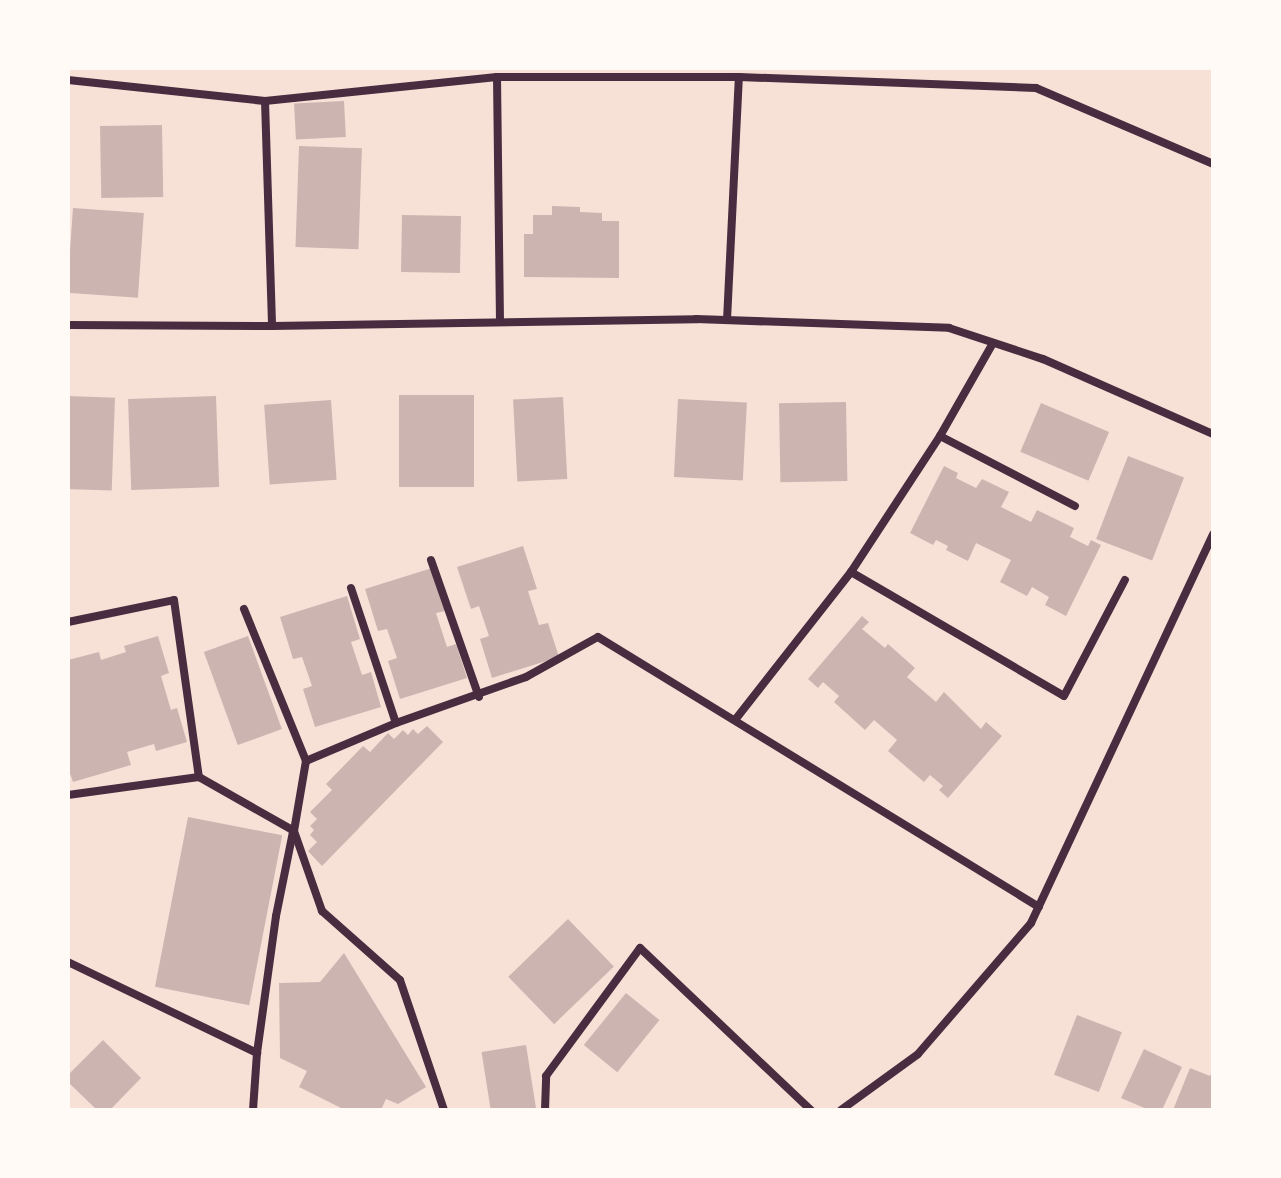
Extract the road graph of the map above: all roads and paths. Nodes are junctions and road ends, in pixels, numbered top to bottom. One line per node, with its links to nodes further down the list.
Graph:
1 (497, 77): 2 (street); 4 (street); 7 (street)
2 (739, 77): 5 (street); 6 (street)
3 (68, 80): 4 (street)
4 (265, 101): 9 (street)
5 (1213, 164)
6 (727, 320): 7 (street); 10 (street)
7 (500, 322): 9 (street)
8 (68, 325): 9 (street)
9 (272, 326)
10 (993, 343): 11 (street); 12 (street)
11 (1213, 434)
12 (940, 436): 13 (street); 16 (street)
13 (1075, 506)
14 (1213, 534): 28 (street)
15 (431, 560): 21 (street)
16 (851, 572): 17 (street); 22 (street)
17 (1125, 580)
18 (351, 588): 23 (street)
19 (244, 609): 24 (street)
20 (68, 622): 25 (street)
21 (479, 697): 22 (street); 23 (street)
22 (735, 720): 28 (street)
23 (396, 723): 24 (street)
24 (306, 761): 27 (street)
25 (199, 777): 26 (street); 27 (street)
26 (68, 795)
27 (294, 831): 30 (street); 32 (street)
28 (1039, 907): 35 (street)
29 (68, 962): 30 (street)
30 (257, 1053): 31 (street)
31 (253, 1110)
32 (444, 1110)
33 (545, 1110): 34 (street)
34 (811, 1110)
35 (841, 1110)

